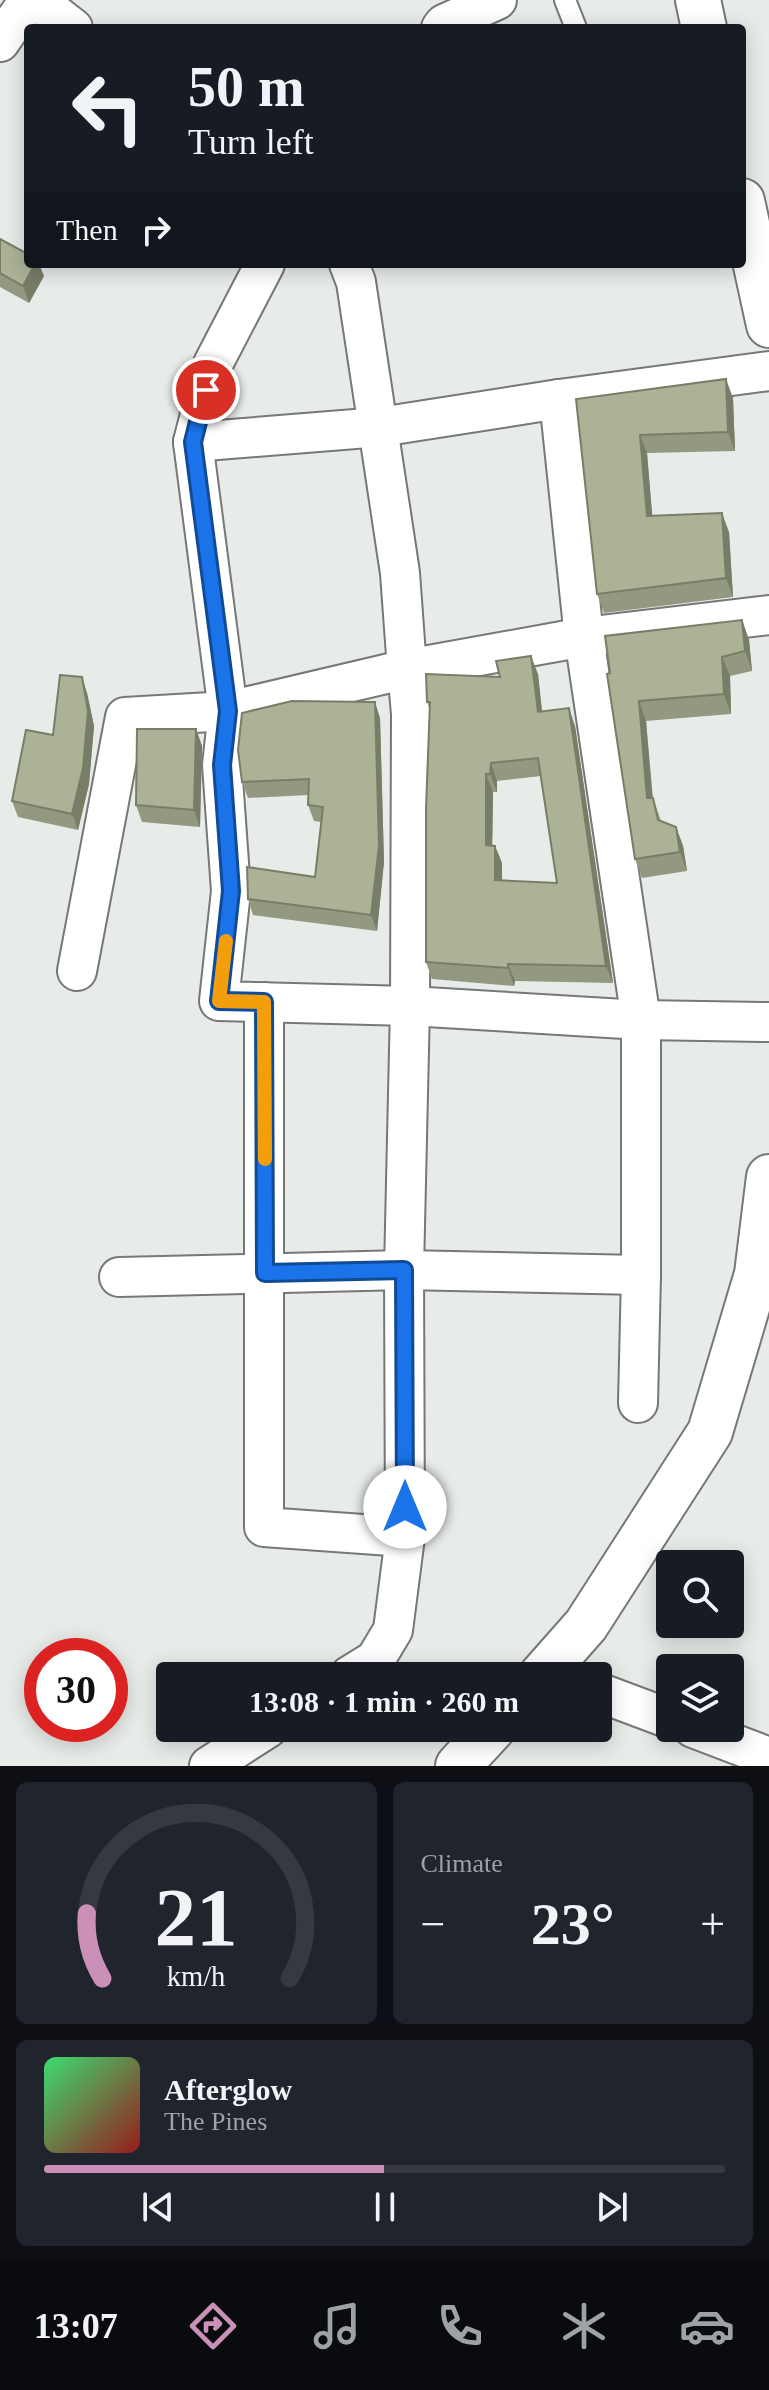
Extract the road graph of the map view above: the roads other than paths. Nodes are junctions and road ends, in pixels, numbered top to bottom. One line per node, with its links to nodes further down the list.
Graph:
1 (29, 0): 10 (street)
2 (37, 0): 6 (street)
3 (497, 0): 7 (street)
4 (565, 0): 8 (lane)
5 (698, 0): 9 (street)
6 (68, 24)
7 (444, 24)
8 (574, 24)
9 (703, 24)
10 (0, 42)
11 (746, 219): 14 (street)
12 (263, 268): 18 (street)
13 (351, 268): 17 (street)
14 (769, 325)
15 (769, 371): 16 (street)
16 (559, 399): 17 (street); 20 (street)
17 (380, 427): 18 (street); 21 (street)
18 (193, 442): 22 (street)
19 (769, 615): 20 (street)
20 (584, 637): 21 (street); 26 (street)
21 (407, 669): 22 (street); 25 (street)
22 (228, 711): 23 (street); 24 (street)
23 (77, 971)
24 (264, 1002): 25 (street); 30 (street)
25 (410, 1006): 26 (street); 29 (street)
26 (641, 1020): 27 (street); 31 (street)
27 (769, 1022)
28 (769, 1177): 36 (street)
29 (404, 1270): 30 (street); 31 (street); 34 (street)
30 (265, 1273): 32 (street); 34 (street)
31 (641, 1275): 33 (street)
32 (119, 1277)
33 (638, 1403)
34 (405, 1537): 35 (street)
35 (372, 1662)
36 (557, 1662)
37 (612, 1697): 38 (street)
38 (656, 1714)
39 (246, 1742): 43 (street)
40 (480, 1742): 44 (street)
41 (730, 1742): 42 (street)
42 (769, 1757)
43 (209, 1766)
44 (458, 1766)

